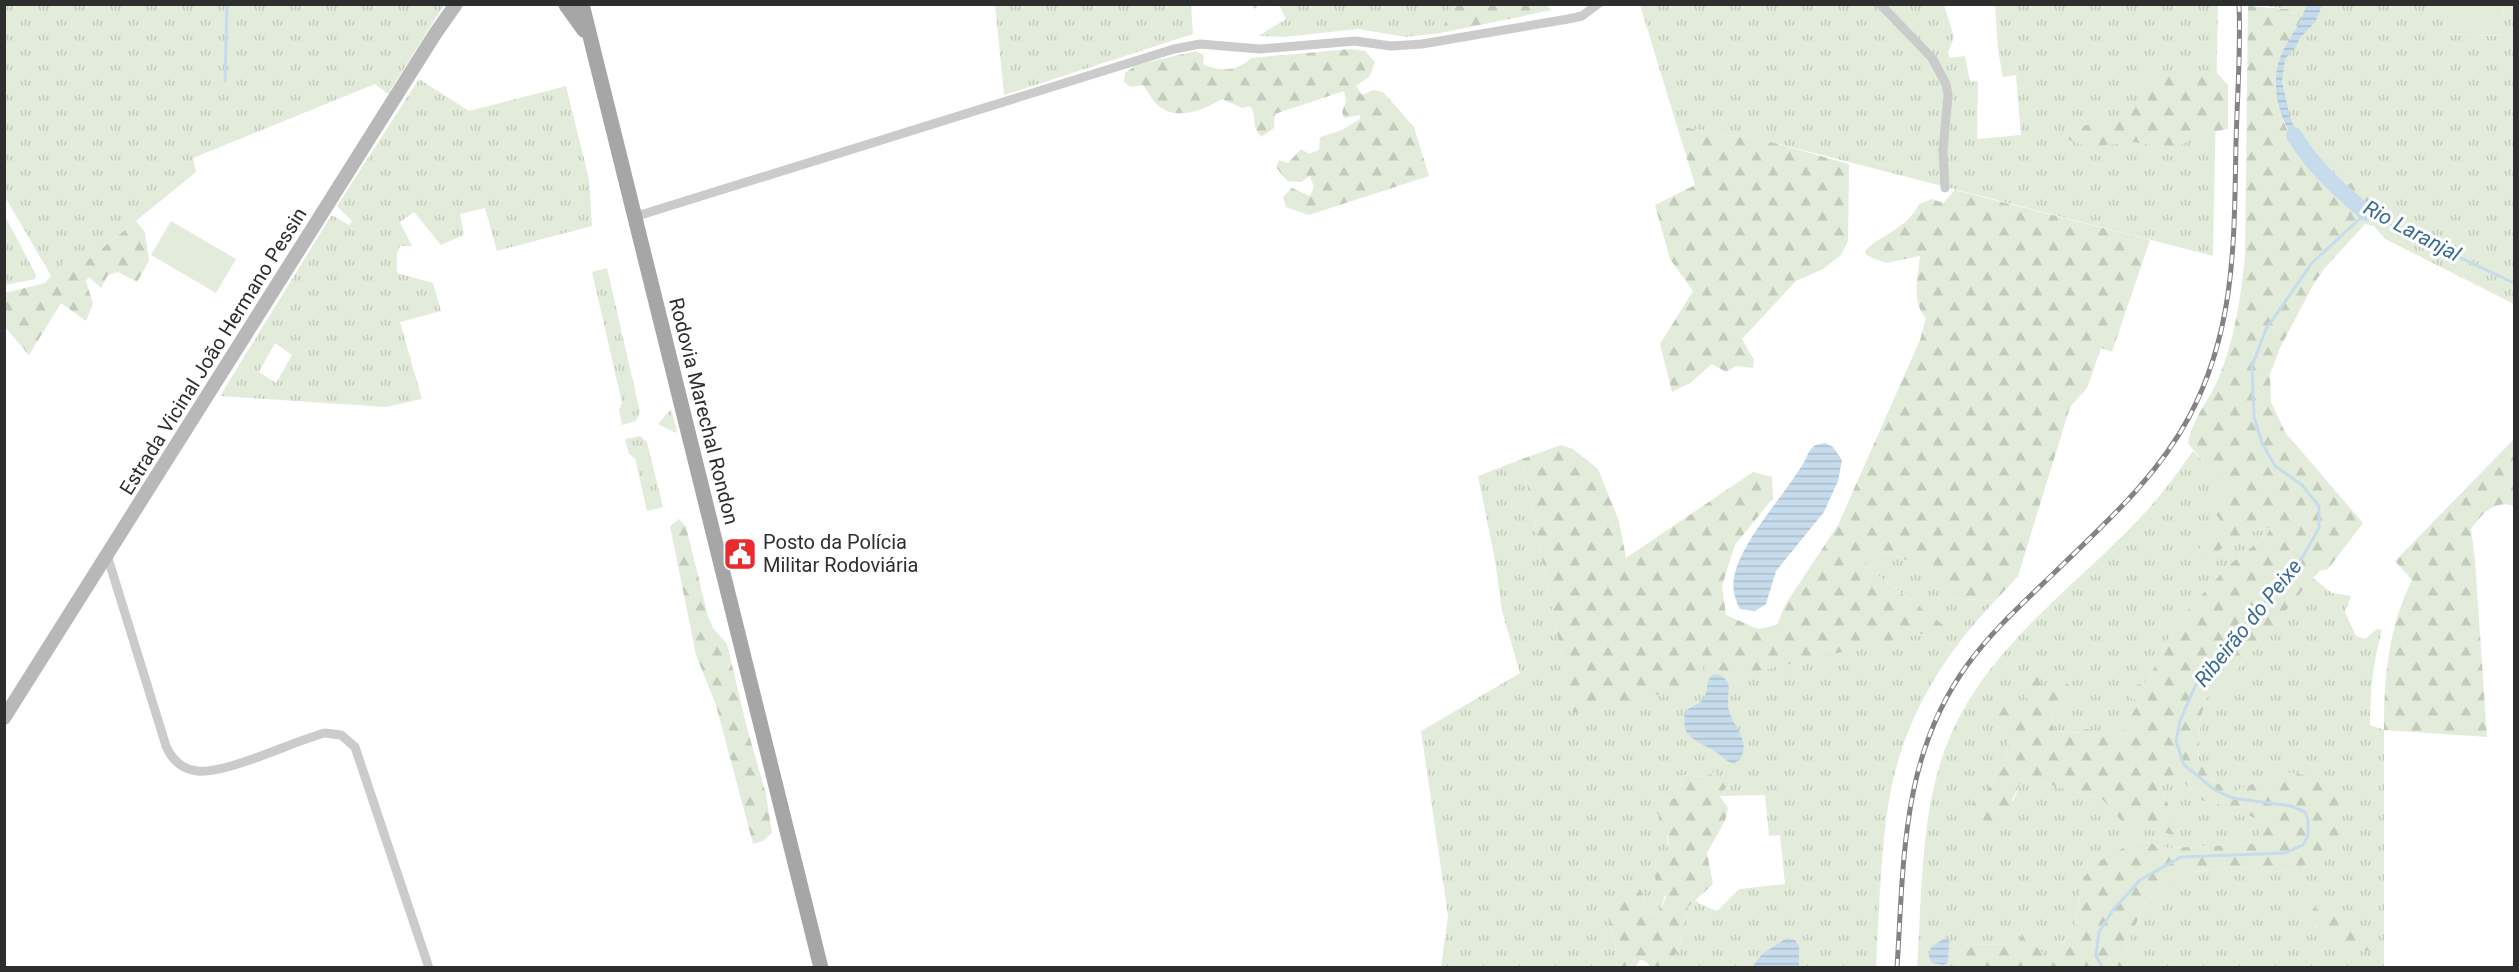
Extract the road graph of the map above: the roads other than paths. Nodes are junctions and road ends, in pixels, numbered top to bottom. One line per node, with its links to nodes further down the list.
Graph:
1 (456, 4): 11 (main road, Estrada Vicinal João Hermano Pessin)
2 (1591, 4): 7 (street)
3 (1598, 4): 7 (street)
4 (1880, 4): 9 (street)
5 (565, 5): 6 (main road); 8 (main road)
6 (586, 5): 8 (main road, Rodovia Marechal Rondon)
7 (1582, 16): 10 (street)
8 (590, 40): 10 (main road, Rodovia Marechal Rondon)
9 (1945, 188)
10 (634, 217): 14 (main road, Rodovia Marechal Rondon)
11 (107, 555): 12 (main road, Estrada Vicinal João Hermano Pessin); 13 (street)
12 (4, 718)
13 (429, 968)
14 (821, 968)

